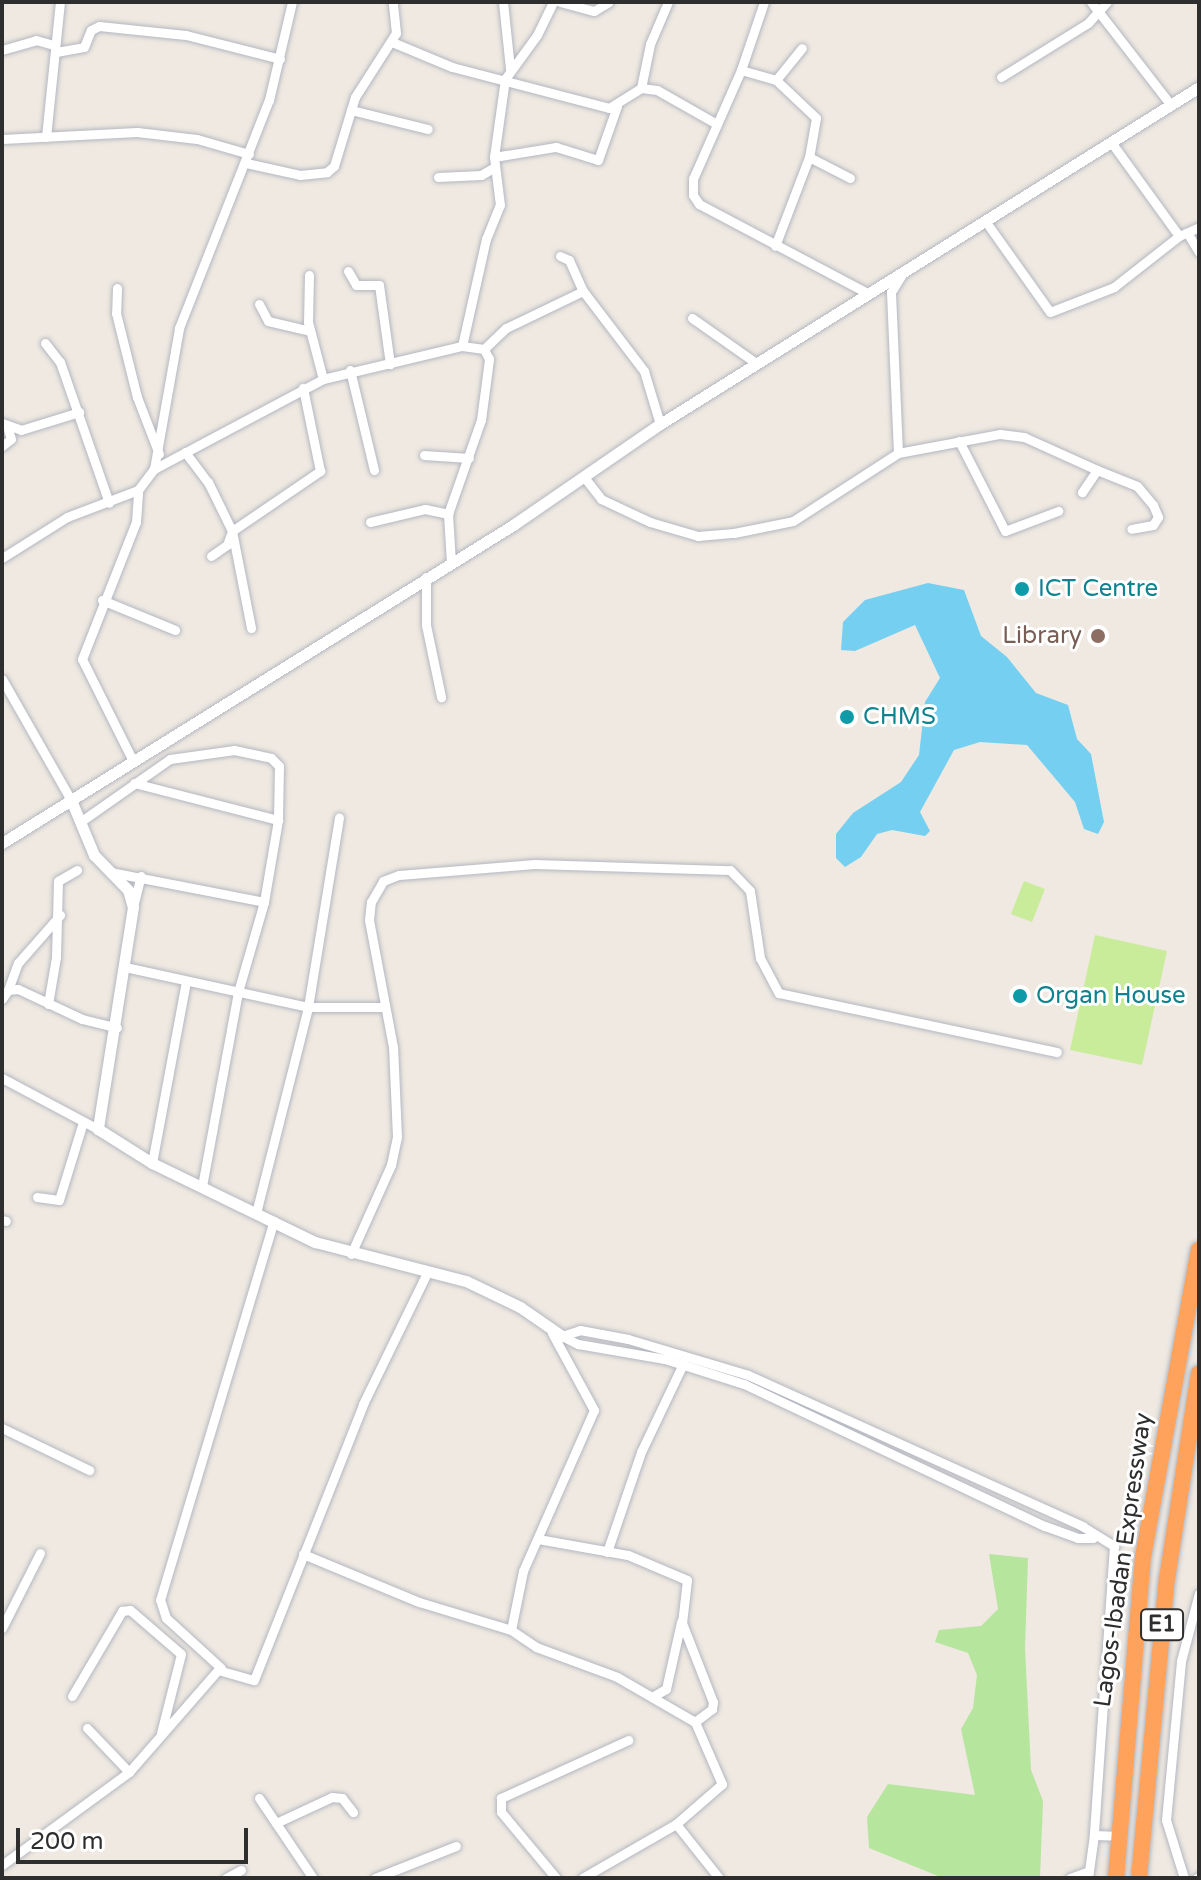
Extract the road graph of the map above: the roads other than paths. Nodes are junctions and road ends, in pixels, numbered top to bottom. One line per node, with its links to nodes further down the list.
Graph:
1 (60, 2): 14 (street)
2 (292, 2): 17 (street)
3 (393, 2): 13 (street)
4 (503, 2): 18 (street)
5 (553, 2): 18 (street)
6 (560, 2): 7 (street)
7 (609, 2)
8 (668, 2): 24 (street)
9 (764, 2): 19 (street)
10 (1091, 2): 12 (street)
11 (1107, 2): 12 (street)
12 (1100, 13): 20 (street); 25 (street)
13 (392, 42): 21 (street); 27 (street)
14 (55, 48): 16 (street); 17 (street); 30 (street)
15 (802, 48): 22 (street)
16 (2, 50)
17 (280, 59): 35 (street)
18 (510, 69): 21 (street)
19 (741, 70): 22 (street); 28 (street)
20 (1001, 77)
21 (505, 79): 26 (street); 33 (street)
22 (776, 80): 34 (street)
23 (1199, 87): 25 (street)
24 (644, 88): 26 (street); 28 (street)
25 (1171, 105): 32 (street)
26 (617, 106): 33 (street)
27 (351, 110): 29 (street); 35 (street)
28 (715, 123): 42 (street)
29 (428, 129)
30 (46, 137): 31 (street); 35 (street)
31 (2, 139)
32 (1111, 142): 39 (street); 41 (street)
33 (494, 157): 36 (street)
34 (809, 157): 38 (street); 42 (street)
35 (247, 159): 69 (street)
36 (493, 168): 37 (street); 55 (street)
37 (438, 177)
38 (850, 178)
39 (986, 222): 41 (street); 46 (street)
40 (1199, 227): 41 (street)
41 (1184, 235): 43 (street)
42 (775, 246): 50 (street)
43 (1199, 252)
44 (560, 256): 49 (street)
45 (348, 271): 58 (street)
46 (904, 273): 50 (street); 68 (street)
47 (309, 275): 53 (street)
48 (117, 288): 69 (street)
49 (583, 291): 56 (street); 63 (street)
50 (869, 294): 57 (street)
51 (259, 304): 53 (street)
52 (692, 318): 57 (street)
53 (310, 331): 60 (street)
54 (45, 343): 62 (street)
55 (462, 346): 56 (street); 58 (street)
56 (484, 349): 71 (street)
57 (756, 363): 63 (street)
58 (390, 364): 59 (street)
59 (350, 370): 60 (street); 73 (street)
60 (323, 379): 61 (street)
61 (303, 388): 67 (street); 83 (street)
62 (79, 412): 64 (street); 78 (street)
63 (660, 424): 75 (street)
64 (5, 426): 66 (street)
65 (959, 441): 68 (street); 74 (street); 79 (street)
66 (2, 446)
67 (185, 452): 72 (street); 83 (street)
68 (898, 453): 75 (street)
69 (159, 454): 72 (street)
70 (424, 455): 71 (street)
71 (469, 458): 80 (street)
72 (154, 469): 76 (street)
73 (374, 470)
74 (1097, 470): 77 (street); 82 (street)
75 (584, 477): 86 (street)
76 (138, 490): 78 (street); 88 (street)
77 (1082, 492)
78 (109, 503): 85 (street)
79 (1058, 511)
80 (448, 514): 81 (street); 86 (street)
81 (370, 522)
82 (1131, 529)
83 (232, 531): 84 (street); 89 (street)
84 (211, 556)
85 (2, 558)
86 (451, 563): 87 (street)
87 (426, 577): 92 (street); 93 (street)
88 (102, 600): 90 (street); 93 (street)
89 (251, 628)
90 (175, 630)
91 (2, 679): 95 (street)
92 (441, 697)
93 (133, 761): 95 (street)
94 (134, 783): 97 (street); 97 (street); 98 (street)
95 (71, 800): 98 (street); 99 (street)
96 (339, 818): 111 (street)
97 (278, 820): 103 (street)
98 (80, 822): 101 (street)
99 (2, 843)
100 (77, 870): 105 (street)
101 (107, 872): 102 (street); 104 (street)
102 (141, 876): 103 (street); 104 (street)
103 (264, 902): 108 (street)
104 (133, 907): 106 (street)
105 (60, 915): 109 (street); 110 (street)
106 (125, 967): 107 (street); 113 (street)
107 (186, 981): 108 (street); 118 (street)
108 (238, 992): 111 (street); 119 (street)
109 (5, 994): 110 (street)
110 (48, 1004): 113 (street)
111 (308, 1007): 112 (street); 121 (street)
112 (385, 1007): 114 (street); 124 (street)
113 (117, 1028): 117 (street)
114 (1057, 1052)
115 (2, 1078): 116 (street)
116 (83, 1122): 117 (street); 120 (street)
117 (98, 1129): 118 (street)
118 (152, 1163): 119 (street)
119 (202, 1186): 121 (street)
120 (37, 1197)
121 (256, 1213): 122 (street)
122 (274, 1221): 124 (street); 140 (street)
123 (1199, 1250): 153 (highway, Lagos-Ibadan Expressway / E1)
124 (351, 1254): 125 (street)
125 (428, 1271): 126 (street); 135 (street)
126 (556, 1333): 127 (street); 131 (street); 132 (street)
127 (683, 1364): 131 (street); 133 (street)
128 (1199, 1373): 166 (highway, Lagos-Ibadan Expressway / E1)
129 (2, 1428): 130 (street)
130 (89, 1470)
131 (1093, 1538): 152 (street)
132 (538, 1539): 133 (street); 139 (street)
133 (607, 1552): 137 (street)
134 (40, 1553): 138 (street)
135 (303, 1554): 139 (street); 140 (street)
136 (1199, 1593): 167 (street)
137 (681, 1620): 142 (street); 143 (street)
138 (2, 1628)
139 (511, 1630): 142 (street)
140 (221, 1668): 145 (street)
141 (72, 1696): 145 (street)
142 (652, 1697): 143 (street)
143 (695, 1722): 151 (street)
144 (87, 1728): 147 (street)
145 (161, 1733): 147 (street)
146 (628, 1740): 161 (street)
147 (129, 1772): 155 (street)
148 (259, 1798): 150 (street)
149 (353, 1812): 150 (street)
150 (276, 1823): 159 (street)
151 (676, 1824): 162 (street); 163 (street)
152 (1094, 1835): 153 (street); 157 (street)
153 (1119, 1836): 165 (highway, Lagos-Ibadan Expressway / E1)
154 (456, 1846): 160 (street)
155 (2, 1865)
156 (241, 1870): 158 (street)
157 (1089, 1874): 164 (street)
158 (226, 1878)
159 (313, 1878)
160 (375, 1878)
161 (556, 1878)
162 (582, 1878)
163 (719, 1878)
164 (1070, 1878)
165 (1116, 1878)
166 (1139, 1878)
167 (1184, 1878)

